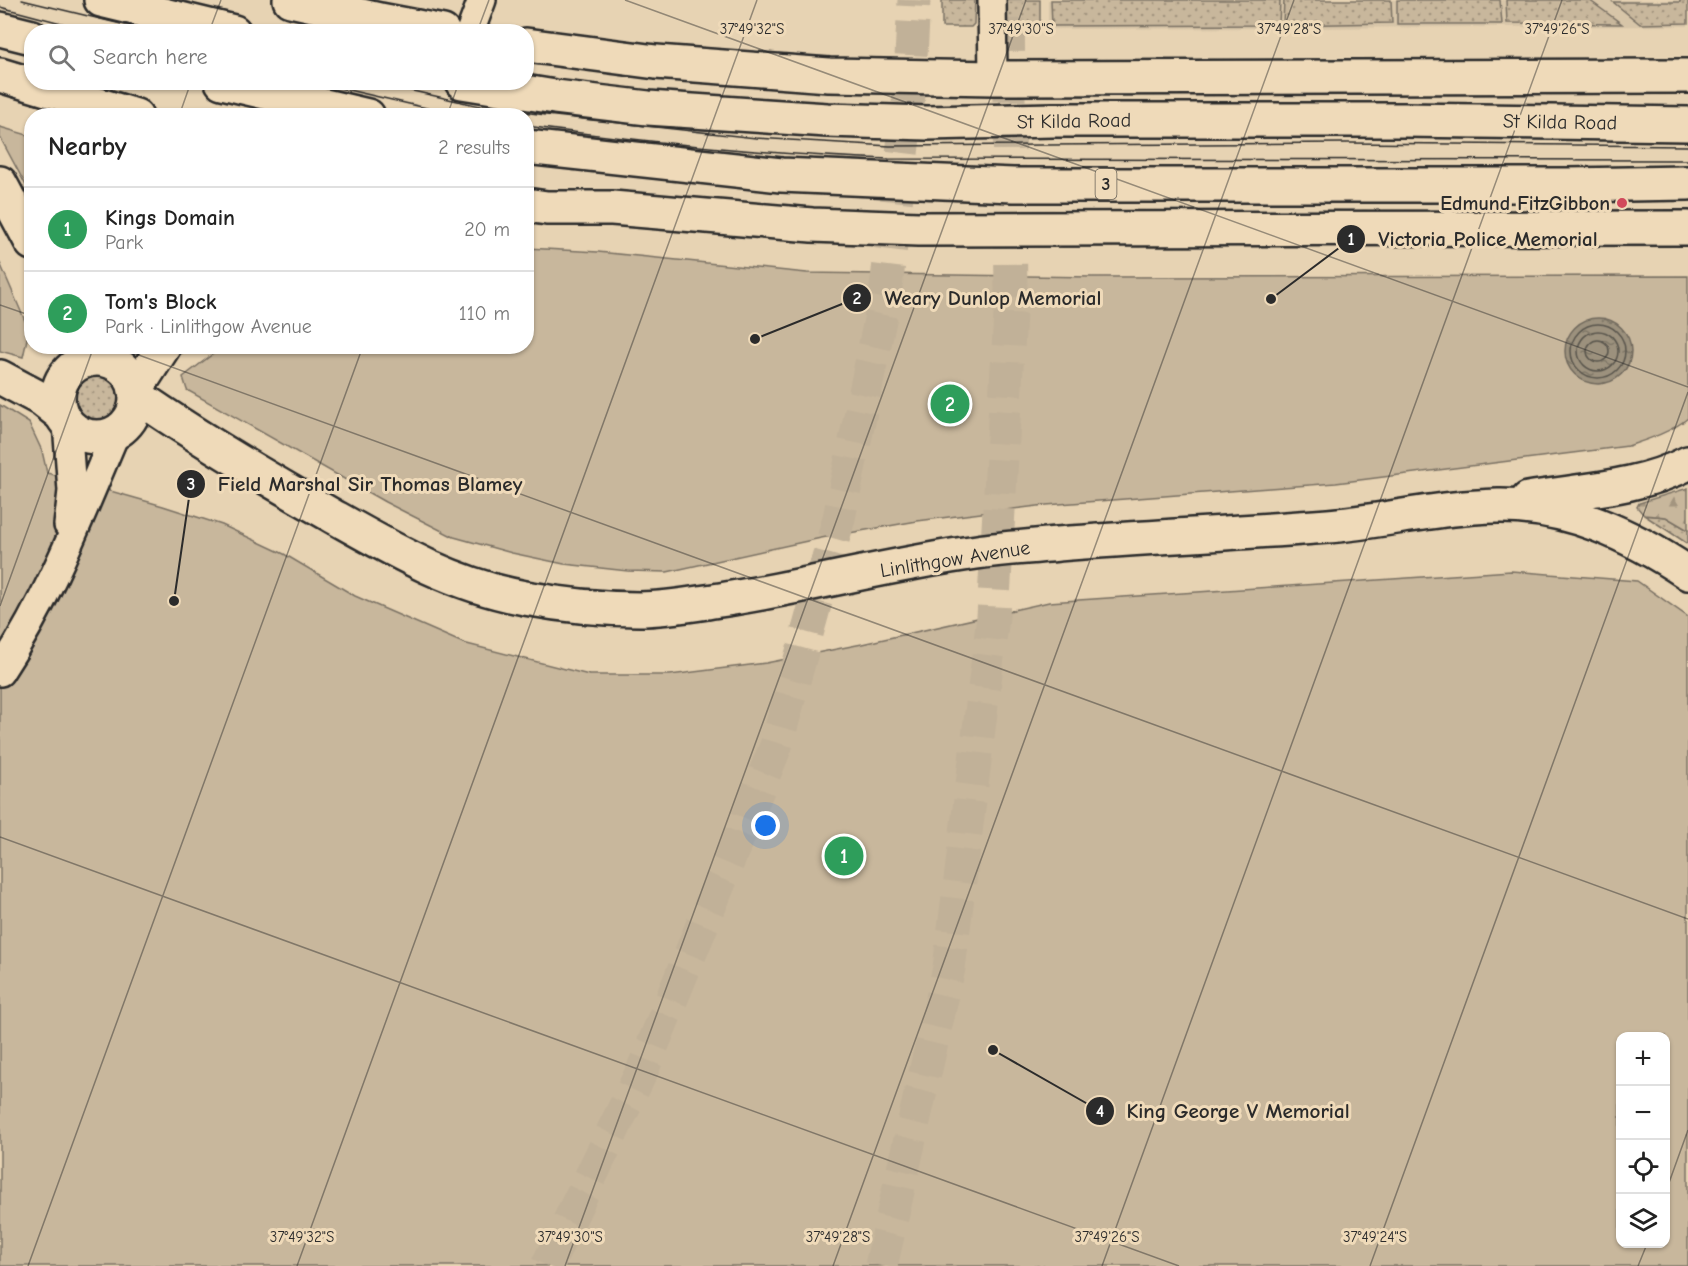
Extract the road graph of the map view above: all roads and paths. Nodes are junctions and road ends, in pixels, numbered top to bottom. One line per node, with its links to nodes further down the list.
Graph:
1 (101, 0): 5 (main road)
2 (290, 0): 6 (main road)
3 (482, 0): 7 (street)
4 (992, 0): 14 (street)
5 (201, 24)
6 (401, 24)
7 (473, 24)
8 (0, 29): 9 (main road)
9 (24, 35)
10 (534, 46): 14 (main road)
11 (0, 75): 15 (main road)
12 (1688, 76): 13 (main road)
13 (1153, 77): 14 (main road); 21 (main road)
14 (993, 78)
15 (24, 82)
16 (50, 90): 19 (main road)
17 (256, 90): 20 (main road)
18 (512, 90): 21 (main road, St Kilda Road)
19 (109, 108)
20 (334, 108)
21 (1167, 120): 22 (main road, St Kilda Road)
22 (1688, 124)
23 (534, 148): 25 (main road, 3)
24 (0, 183): 27 (main road)
25 (1688, 183)
26 (534, 206): 28 (main road)
27 (24, 228)
28 (1688, 228)
29 (130, 354): 31 (main road)
30 (159, 354): 35 (main road)
31 (95, 356): 32 (main road); 35 (main road)
32 (64, 366): 33 (main road); 36 (main road)
33 (0, 369)
34 (0, 377): 36 (main road)
35 (136, 393): 37 (main road); 39 (main road, Linlithgow Avenue)
36 (65, 419): 37 (main road); 41 (street)
37 (121, 429): 39 (main road, Linlithgow Avenue); 41 (street)
38 (1688, 463): 40 (main road)
39 (241, 465): 40 (main road, Linlithgow Avenue)
40 (1467, 508): 42 (main road, Linlithgow Avenue)
41 (57, 573): 43 (street)
42 (1688, 573)
43 (0, 672)

